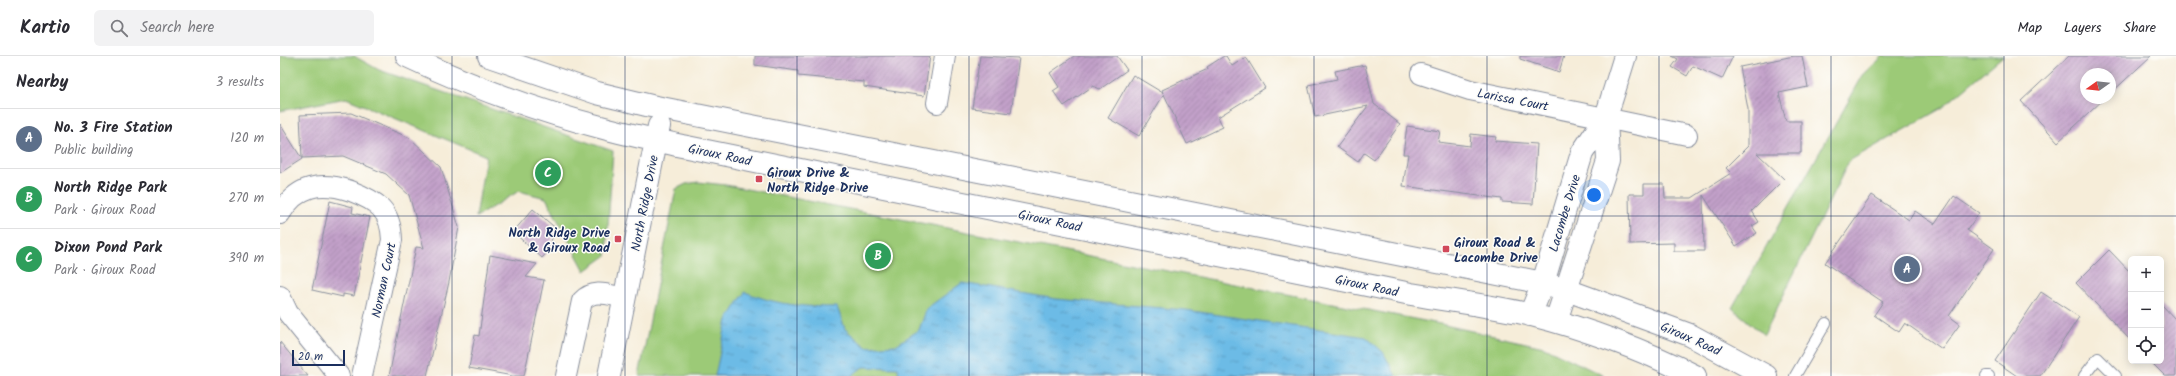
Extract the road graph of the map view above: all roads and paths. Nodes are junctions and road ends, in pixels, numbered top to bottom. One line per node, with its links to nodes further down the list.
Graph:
1 (407, 56): 10 (main road, Giroux Road)
2 (489, 56): 7 (main road, Giroux Road)
3 (945, 56): 6 (street)
4 (1625, 56): 8 (main road, Lacombe Drive)
5 (1421, 74): 8 (street, Larissa Court)
6 (937, 103)
7 (663, 109): 10 (main road, North Ridge Drive); 12 (main road, Giroux Road)
8 (1606, 117): 9 (street); 12 (main road, Lacombe Drive); 13 (main road, Lacombe Drive)
9 (1687, 135)
10 (656, 140): 15 (main road, North Ridge Drive); 16 (main road, Giroux Road)
11 (280, 214): 20 (street, Norman Court)
12 (1543, 283): 13 (main road, Giroux Road); 16 (main road, Lacombe Drive)
13 (1567, 290): 17 (main road, Lacombe Drive); 24 (main road, Giroux Road)
14 (280, 296): 19 (street)
15 (625, 298): 21 (street); 22 (main road, North Ridge Drive)
16 (1530, 315): 17 (main road, Giroux Road)
17 (1556, 321): 23 (main road, Giroux Road)
18 (1826, 323): 25 (lane)
19 (340, 376)
20 (362, 376)
21 (566, 376)
22 (609, 376)
23 (1695, 376)
24 (1766, 376)
25 (1795, 376)
26 (1986, 376): 27 (lane)
27 (1989, 376)
28 (2084, 376): 29 (lane)
29 (2116, 376)

